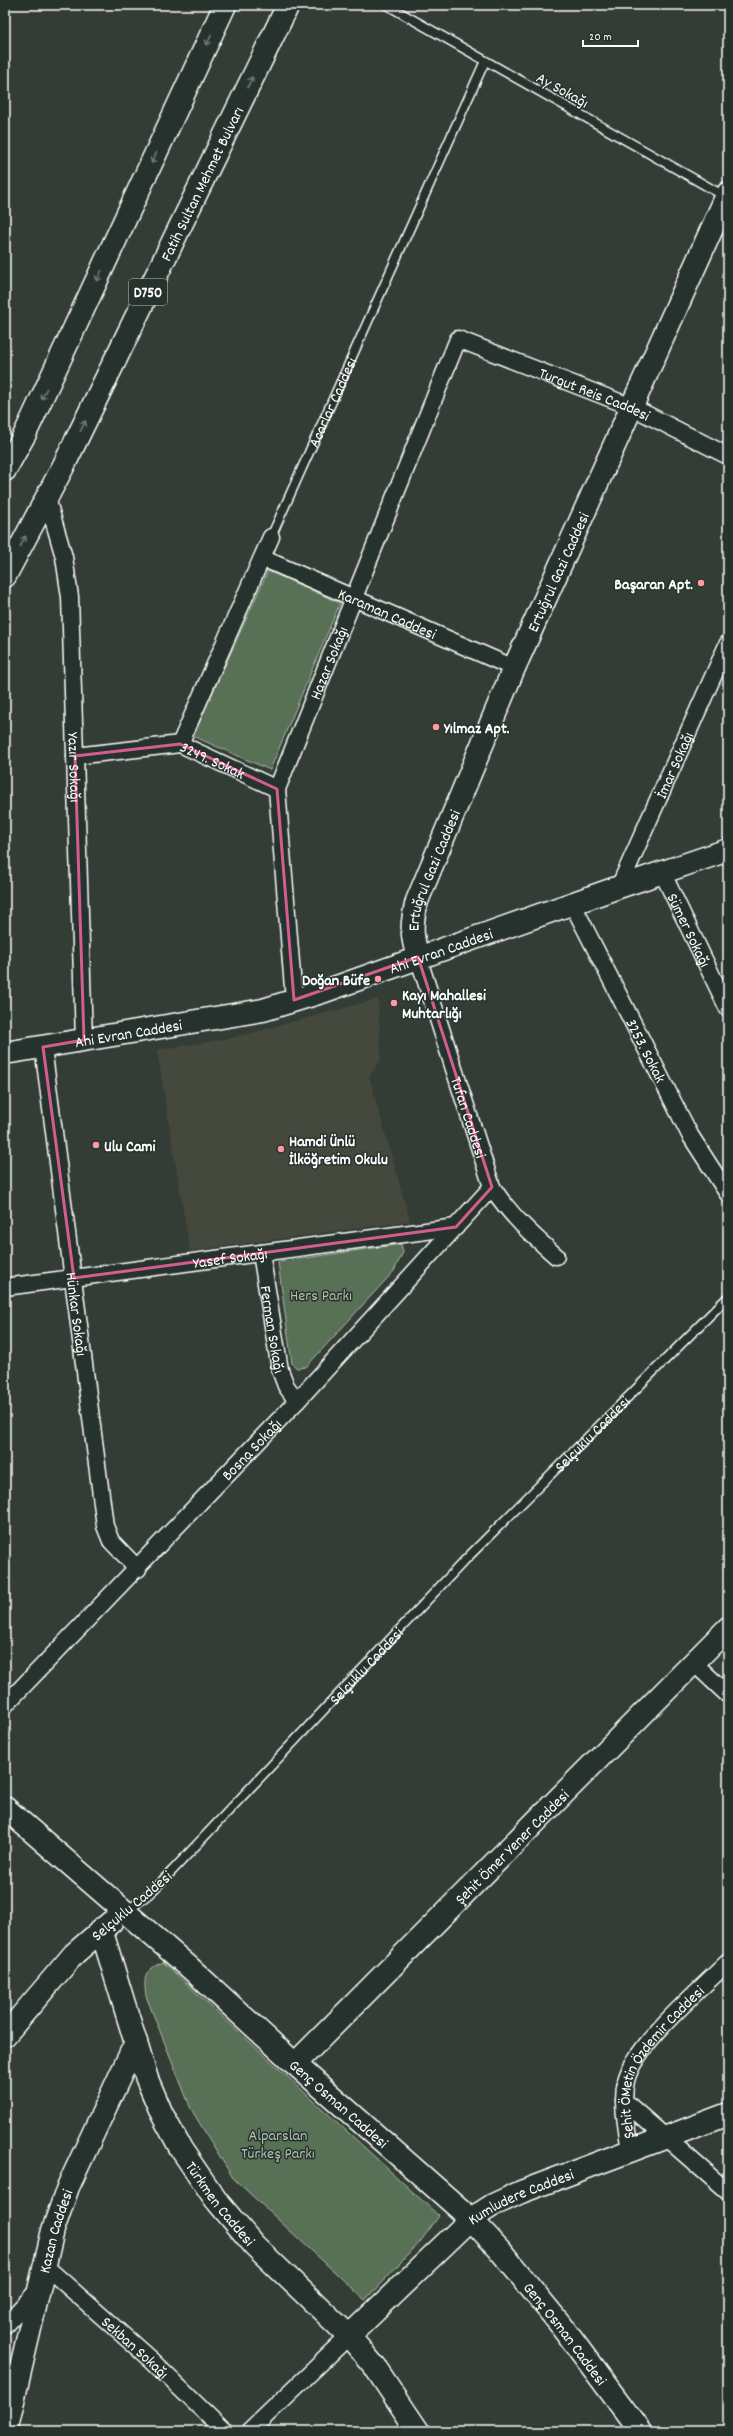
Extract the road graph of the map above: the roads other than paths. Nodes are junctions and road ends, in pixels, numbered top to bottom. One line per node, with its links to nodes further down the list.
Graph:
1 (225, 5): 9 (main road, one-way to 9)
2 (288, 5): 10 (main road, Fatih Sultan Mehmet Bulvarı / D750, one-way to 2)
3 (387, 5): 4 (lane, Ay Sokağı)
4 (485, 61): 5 (lane, Ay Sokağı); 11 (lane, Acarlar Caddesi)
5 (727, 195): 7 (main road, Ertuğrul Gazi Caddesi)
6 (458, 339): 7 (street, Turgut Reis Caddesi); 14 (street, Hazar Sokağı)
7 (632, 407): 8 (street, Turgut Reis Caddesi); 16 (main road, Ertuğrul Gazi Caddesi)
8 (728, 456)
9 (5, 470)
10 (47, 498): 13 (main road, Fatih Sultan Mehmet Bulvarı / D750, one-way to 10); 18 (street, Yazır Sokağı)
11 (271, 537): 12 (street, Acarlar Caddesi)
12 (262, 558): 14 (street, Karaman Caddesi); 17 (street, Acarlar Caddesi)
13 (5, 576)
14 (352, 598): 16 (street, Karaman Caddesi); 19 (street, Hazar Sokağı)
15 (728, 643): 22 (street, İmar Sokağı)
16 (514, 668): 24 (main road, Ertuğrul Gazi Caddesi)
17 (180, 744): 18 (street, 3249. Sokak); 19 (street, 3249. Sokak)
18 (75, 756): 27 (street, Yazır Sokağı)
19 (277, 789): 25 (street, Hazar Sokağı)
20 (728, 850): 21 (main road, Ahi Evran Caddesi)
21 (662, 872): 22 (main road, Ahi Evran Caddesi); 26 (street, Sümer Sokağı)
22 (619, 887): 23 (main road, Ahi Evran Caddesi)
23 (572, 903): 24 (main road, Ahi Evran Caddesi); 31 (street, 3253. Sokak)
24 (418, 957): 25 (main road, Ahi Evran Caddesi); 30 (street, Tufan Caddesi)
25 (294, 1000): 27 (main road, Ahi Evran Caddesi)
26 (728, 1009)
27 (84, 1040): 28 (main road, Ahi Evran Caddesi)
28 (43, 1047): 29 (main road, Ahi Evran Caddesi); 35 (street, Hünkar Sokağı)
29 (5, 1053)
30 (492, 1187): 32 (street, Bosna Sokağı); 34 (street, Tufan Caddesi)
31 (728, 1194)
32 (456, 1227): 33 (street, Yasef Sokağı); 38 (street, Bosna Sokağı)
33 (260, 1253): 35 (street, Yasef Sokağı); 38 (street, Ferman Sokağı)
34 (556, 1256)
35 (74, 1278): 36 (street, Yasef Sokağı); 39 (street, Hünkar Sokağı)
36 (5, 1286)
37 (728, 1297): 45 (lane, Selçuklu Caddesi)
38 (297, 1401): 39 (street, Bosna Sokağı)
39 (138, 1569): 43 (street, Bosna Sokağı)
40 (728, 1628): 41 (main road, Şehit Ömer Yener Caddesi)
41 (694, 1663): 42 (street); 50 (main road, Şehit Ömer Yener Caddesi)
42 (728, 1695)
43 (5, 1705)
44 (5, 1808): 45 (main road, Genç Osman Caddesi)
45 (126, 1913): 46 (main road, Selçuklu Caddesi); 50 (main road, Genç Osman Caddesi)
46 (101, 1929): 48 (main road, Selçuklu Caddesi); 49 (main road, Türkmen Caddesi)
47 (728, 1962): 51 (street, Şehit ÖMetin Özdemir Caddesi)
48 (5, 2035)
49 (136, 2042): 57 (main road, Kazan Caddesi); 60 (main road, Türkmen Caddesi)
50 (295, 2064): 56 (main road, Genç Osman Caddesi)
51 (624, 2101): 53 (street); 54 (street, Şehit ÖMetin Özdemir Caddesi)
52 (728, 2114): 53 (main road, Kumludere Caddesi)
53 (665, 2136): 54 (main road, Kumludere Caddesi); 55 (street)
54 (630, 2151): 56 (main road, Kumludere Caddesi)
55 (728, 2192)
56 (471, 2219): 60 (main road, Kumludere Caddesi); 65 (main road, Genç Osman Caddesi)
57 (44, 2265): 58 (main road, Kazan Caddesi); 62 (street, Sekban Sokağı)
58 (38, 2290): 59 (street); 61 (main road, Kazan Caddesi)
59 (5, 2325)
60 (349, 2336): 63 (street); 64 (main road, Türkmen Caddesi)
61 (6, 2431)
62 (224, 2431)
63 (250, 2431)
64 (418, 2431)
65 (640, 2431)

